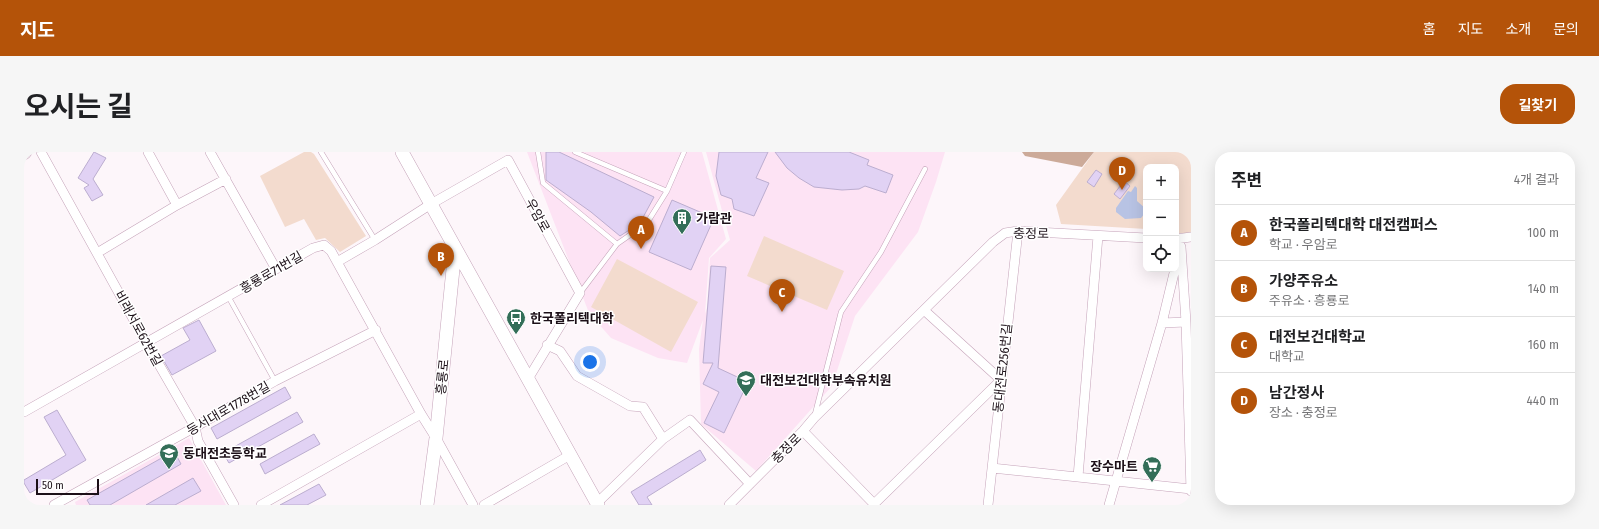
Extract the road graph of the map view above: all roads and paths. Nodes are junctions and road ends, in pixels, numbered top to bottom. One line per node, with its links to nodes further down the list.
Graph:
1 (41, 152): 23 (street, 비래서로62번길)
2 (148, 152): 13 (street)
3 (210, 152): 10 (street)
4 (321, 152): 18 (lane)
5 (402, 152): 12 (main road)
6 (538, 152): 20 (lane)
7 (575, 152): 11 (lane)
8 (684, 152): 11 (lane)
9 (925, 169): 40 (lane)
10 (226, 179): 13 (street); 25 (street)
11 (667, 191): 20 (lane)
12 (431, 204): 18 (street, 우암로); 21 (main road); 27 (street, 우암로)
13 (177, 205): 23 (street)
14 (1018, 231): 15 (street, 충정로); 29 (street, 충정로); 36 (street, 동대전로256번길)
15 (1098, 236): 17 (street, 충정로); 47 (street)
16 (1191, 237): 19 (street)
17 (1143, 238)
18 (375, 240): 24 (street, 우암로)
19 (1179, 241)
20 (617, 244): 27 (lane)
21 (455, 249): 35 (main road); 43 (main road, 흥룡로)
22 (1179, 251): 31 (street)
23 (97, 254): 33 (street, 비래서로62번길)
24 (338, 262): 25 (street, 흥룡로71번길); 32 (street, 흥룡로71번길)
25 (276, 269): 28 (street, 흥룡로71번길)
26 (1175, 272): 30 (street)
27 (580, 293): 34 (street)
28 (228, 296): 33 (street, 흥룡로71번길); 37 (lane, 동서대로1778번길)
29 (925, 311): 36 (street); 40 (street, 충정로)
30 (1162, 322): 31 (street); 48 (street)
31 (1186, 322): 50 (street)
32 (376, 330): 37 (street, 동서대로1778번길); 39 (street, 흥룡로71번길)
33 (146, 342): 38 (street, 흥룡로71번길); 41 (street, 비래서로62번길)
34 (547, 345): 35 (street); 44 (street)
35 (528, 379): 45 (main road)
36 (1001, 380): 46 (street, 동대전로256번길); 59 (street)
37 (275, 381): 41 (street, 동서대로1778번길)
38 (24, 412)
39 (421, 414): 43 (street, 흥룡로71번길); 54 (street)
40 (814, 418): 42 (street, 충정로)
41 (195, 427): 52 (street, 동서대로1778번길); 53 (street, 비래서로62번길)
42 (803, 431): 49 (street, 충정로); 59 (street)
43 (436, 438): 55 (main road, 흥룡로); 56 (street, 흥룡로71번길)
44 (663, 440): 49 (street); 51 (street)
45 (570, 455): 51 (main road); 57 (street)
46 (992, 468): 47 (street); 60 (street, 동대전로256번길)
47 (1078, 477): 48 (street)
48 (1115, 481): 50 (street); 61 (street)
49 (750, 484): 58 (street, 충정로)
50 (1191, 490)
51 (598, 504)
52 (54, 505)
53 (234, 505)
54 (261, 505)
55 (427, 505)
56 (473, 505)
57 (484, 505)
58 (729, 505)
59 (874, 505)
60 (988, 505)
61 (1108, 505)

